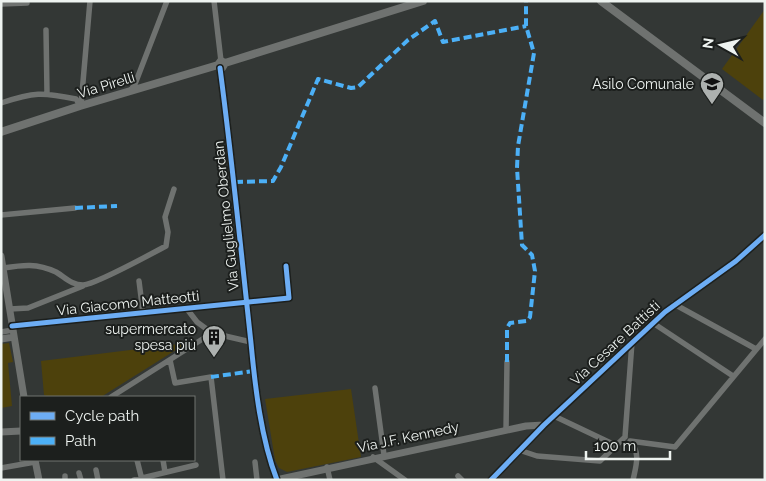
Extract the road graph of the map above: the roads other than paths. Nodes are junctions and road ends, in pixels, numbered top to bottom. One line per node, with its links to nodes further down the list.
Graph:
1 (90, 1): 13 (street)
2 (167, 1): 10 (street)
3 (214, 1): 9 (street, Via Guglielmo Oberdan)
4 (423, 1): 9 (main road, Via Pirelli)
5 (601, 1): 14 (main road)
6 (27, 3): 7 (street)
7 (1, 4)
8 (46, 30): 11 (street)
9 (221, 64): 10 (main road, Via Pirelli); 25 (street, Via Guglielmo Oberdan)
10 (130, 91): 13 (main road, Via Pirelli)
11 (47, 93): 12 (street); 13 (street)
12 (1, 103)
13 (80, 106): 15 (main road, Via Pirelli)
14 (765, 123)
15 (1, 132)
16 (174, 189): 24 (street)
17 (75, 208): 18 (street)
18 (1, 215)
19 (765, 235): 26 (street, Via Cesare Battisti)
20 (1, 256): 22 (street)
21 (286, 266): 25 (street, Via Giacomo Matteotti)
22 (3, 272): 24 (street); 27 (street)
23 (139, 281): 29 (street)
24 (84, 285): 27 (street)
25 (246, 303): 28 (street, Via Giacomo Matteotti); 36 (street, Via Guglielmo Oberdan)
26 (674, 304): 30 (street, Via Cesare Battisti); 38 (street)
27 (10, 309): 31 (street)
28 (187, 309): 29 (street, Via Giacomo Matteotti); 33 (street)
29 (143, 313): 31 (street, Via Giacomo Matteotti)
30 (653, 323): 37 (street, Via Cesare Battisti); 41 (street)
31 (13, 331): 32 (street, Via Giacomo Matteotti); 35 (street); 43 (street)
32 (1, 332)
33 (212, 333): 36 (street); 39 (street)
34 (765, 338): 38 (street)
35 (1, 339)
36 (251, 342): 72 (street, Via Guglielmo Oberdan)
37 (632, 342): 45 (street, Via Cesare Battisti); 50 (street)
38 (756, 349): 41 (street)
39 (170, 360): 44 (street); 70 (street)
40 (507, 362): 47 (street)
41 (734, 376): 50 (street)
42 (375, 388): 53 (street)
43 (24, 396)
44 (113, 396)
45 (554, 416): 46 (street, Via Cesare Battisti); 51 (street)
46 (544, 424): 47 (street, Via J.F. Kennedy); 52 (street, Via Cesare Battisti)
47 (506, 430): 53 (street, Via J.F. Kennedy)
48 (20, 431): 49 (street)
49 (1, 432)
50 (627, 439): 51 (street); 76 (street)
51 (615, 444): 52 (street)
52 (519, 450): 75 (street, Via Cesare Battisti)
53 (384, 455): 54 (street, Via J.F. Kennedy)
54 (373, 457): 60 (street, Via J.F. Kennedy); 74 (street)
55 (35, 461): 61 (street); 66 (street)
56 (137, 461): 65 (street)
57 (162, 461): 63 (street)
58 (255, 462): 71 (street)
59 (196, 465): 63 (street)
60 (327, 467): 72 (street, Via J.F. Kennedy); 73 (street)
61 (1, 468)
62 (96, 470): 68 (street)
63 (165, 472): 65 (street)
64 (79, 473): 67 (street)
65 (142, 479): 69 (street)
66 (39, 480)
67 (81, 480)
68 (98, 480)
69 (134, 480)
70 (223, 480)
71 (257, 480)
72 (277, 480)
73 (330, 480)
74 (405, 480)
75 (491, 480)
76 (633, 480)

